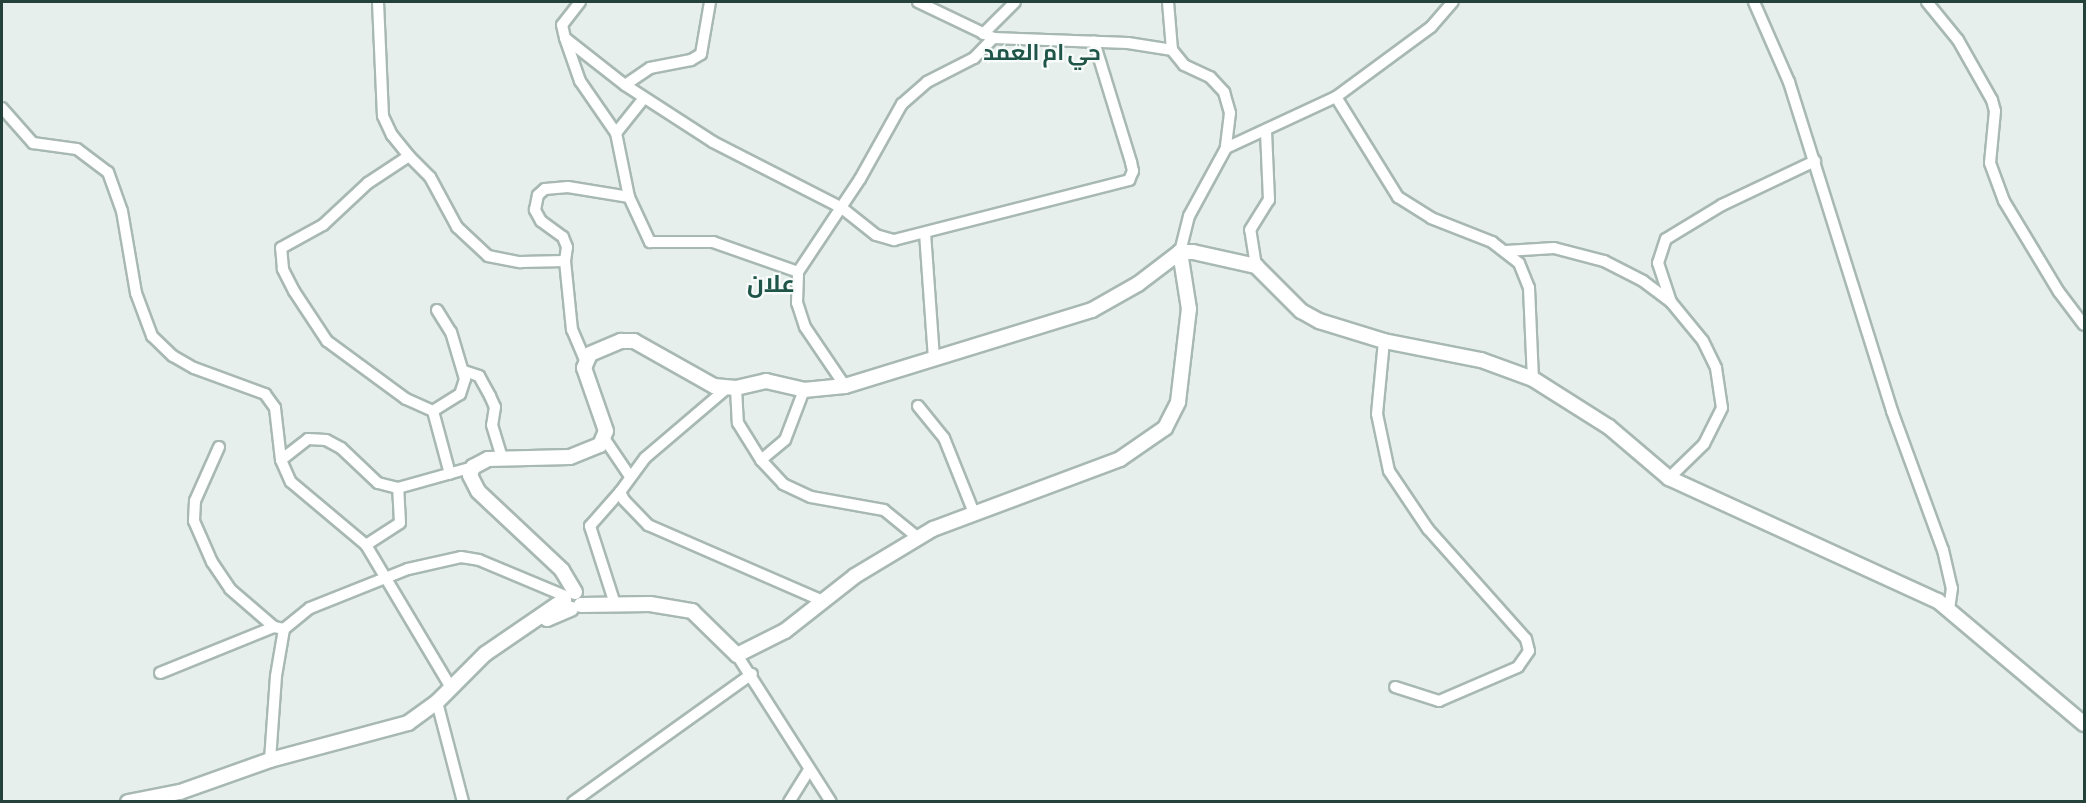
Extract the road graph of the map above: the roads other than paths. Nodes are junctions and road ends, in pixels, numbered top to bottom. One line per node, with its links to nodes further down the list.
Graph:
1 (378, 2): 21 (street)
2 (580, 2): 11 (street)
3 (710, 2): 14 (street)
4 (918, 2): 10 (street)
5 (1015, 2): 10 (street)
6 (1168, 2): 13 (street)
7 (1454, 2): 15 (street)
8 (1754, 2): 22 (street)
9 (1927, 2): 33 (street)
10 (988, 36): 12 (street); 24 (street)
11 (565, 38): 14 (street); 19 (street)
12 (1094, 42): 13 (street); 25 (street)
13 (1172, 50): 20 (street)
14 (625, 85): 16 (street)
15 (1336, 97): 18 (street); 26 (street)
16 (644, 98): 19 (street); 24 (street)
17 (2, 108): 47 (street)
18 (1266, 131): 20 (street); 29 (street)
19 (616, 133): 23 (street)
20 (1226, 148): 27 (street)
21 (410, 156): 28 (street); 43 (street)
22 (1815, 161): 31 (street); 62 (street)
23 (629, 197): 28 (street); 30 (street)
24 (842, 208): 25 (street); 30 (street)
25 (925, 233): 35 (street)
26 (1506, 251): 31 (street); 38 (street)
27 (1180, 252): 29 (street); 35 (street); 55 (street)
28 (565, 261): 36 (street)
29 (1256, 266): 34 (street)
30 (798, 272): 39 (street)
31 (1671, 302): 52 (street)
32 (437, 310): 37 (street)
33 (2085, 324)
34 (1384, 341): 38 (street); 68 (street)
35 (934, 358): 39 (street)
36 (585, 360): 40 (street); 44 (street)
37 (464, 371): 43 (street); 46 (street)
38 (1533, 379): 52 (street)
39 (845, 386): 41 (street)
40 (731, 388): 41 (street); 48 (street); 51 (street)
41 (804, 390): 48 (street)
42 (918, 406): 55 (street)
43 (433, 411): 50 (street)
44 (604, 438): 46 (street); 51 (street)
45 (219, 447): 63 (street)
46 (502, 457): 49 (street)
47 (281, 460): 53 (street); 57 (street)
48 (761, 460): 56 (street)
49 (473, 467): 50 (street); 59 (street)
50 (450, 474): 53 (street)
51 (629, 475): 54 (street)
52 (1669, 478): 62 (street)
53 (398, 488): 57 (street)
54 (620, 492): 60 (street); 61 (street)
55 (974, 513): 56 (street)
56 (917, 537): 60 (street)
57 (366, 545): 58 (street)
58 (388, 577): 59 (street); 63 (street); 67 (street)
59 (571, 600): 61 (street); 67 (street)
60 (823, 601): 64 (street)
61 (615, 603): 64 (street)
62 (1949, 609): 70 (street)
63 (279, 628): 65 (street); 71 (street)
64 (737, 655): 66 (street)
65 (160, 673)
66 (752, 674): 72 (street); 76 (street)
67 (450, 687): 69 (street)
68 (1395, 687)
69 (437, 702): 71 (street); 75 (street)
70 (2085, 724)
71 (270, 760): 73 (street)
72 (809, 770): 77 (street); 78 (street)
73 (170, 798): 74 (street)
74 (128, 801)
75 (463, 801)
76 (573, 801)
77 (789, 801)
78 (831, 801)

